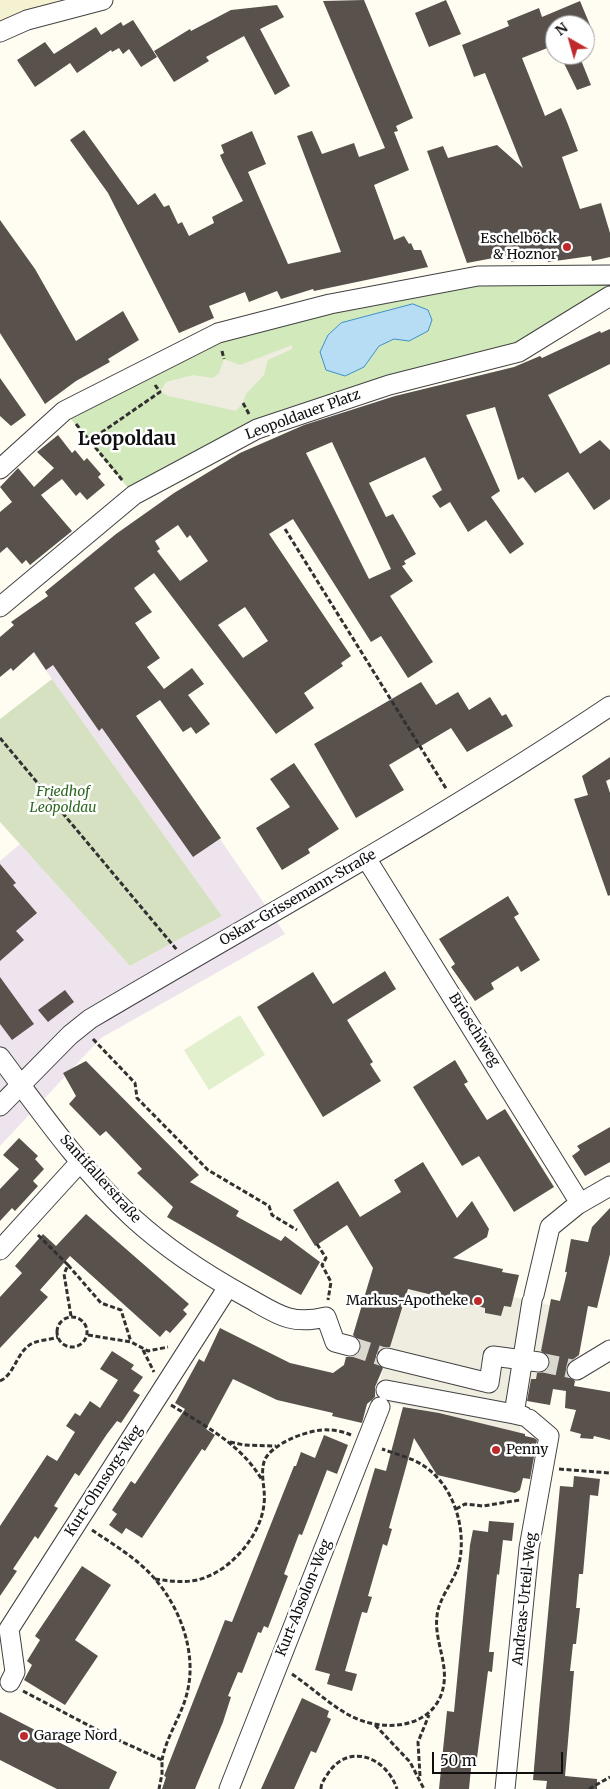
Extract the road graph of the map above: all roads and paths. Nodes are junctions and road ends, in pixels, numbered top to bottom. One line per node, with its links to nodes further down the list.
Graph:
1 (103, 0): 2 (street)
2 (0, 32)
3 (610, 275): 5 (street)
4 (610, 296): 9 (street, Leopoldauer Platz)
5 (146, 370): 6 (street); 7 (path)
6 (64, 410): 7 (path); 8 (street)
7 (89, 441): 9 (path)
8 (0, 469)
9 (134, 495): 11 (street, Leopoldauer Platz)
10 (286, 529): 14 (path)
11 (0, 607)
12 (610, 706): 14 (street, Oskar-Grissemann-Straße)
13 (0, 738): 16 (path)
14 (455, 803): 15 (street, Oskar-Grissemann-Straße)
15 (366, 858): 17 (street, Oskar-Grissemann-Straße); 23 (street, Brioschiweg)
16 (171, 944)
17 (81, 1026): 19 (street, Oskar-Grissemann-Straße); 25 (path)
18 (0, 1057): 19 (street, Santifallerstraße)
19 (20, 1084): 20 (street, Oskar-Grissemann-Straße); 21 (street, Santifallerstraße)
20 (0, 1106)
21 (81, 1161): 24 (street); 29 (street, Santifallerstraße)
22 (610, 1186): 23 (street)
23 (580, 1203): 38 (street)
24 (25, 1223): 27 (street); 28 (path)
25 (297, 1230)
26 (317, 1244): 31 (path)
27 (0, 1250)
28 (68, 1265): 30 (path); 35 (path)
29 (228, 1287): 31 (street, Santifallerstraße); 34 (street, Kurt-Ohnsorg-Weg)
30 (71, 1316): 32 (path); 33 (path)
31 (326, 1317): 36 (street)
32 (88, 1335): 33 (path); 35 (path)
33 (58, 1337): 40 (path)
34 (195, 1338): 35 (path); 41 (street, Kurt-Ohnsorg-Weg)
35 (131, 1342)
36 (350, 1346)
37 (610, 1350): 39 (street)
38 (530, 1361): 42 (street, Kurt-Absolon-Weg); 43 (street)
39 (577, 1370)
40 (0, 1382)
41 (158, 1397): 45 (path); 52 (street, Kurt-Ohnsorg-Weg)
42 (383, 1399): 43 (street); 44 (street, Kurt-Absolon-Weg)
43 (522, 1416): 47 (street, Andreas-Urteil-Weg)
44 (366, 1441): 46 (path); 51 (path); 54 (street, Kurt-Absolon-Weg)
45 (230, 1442): 46 (path); 49 (path)
46 (276, 1446): 49 (path)
47 (544, 1468): 48 (path); 50 (street, Andreas-Urteil-Weg)
48 (609, 1473)
49 (263, 1482): 53 (path)
50 (538, 1499): 51 (path); 66 (street, Andreas-Urteil-Weg)
51 (456, 1509): 56 (path)
52 (78, 1521): 53 (path); 55 (street, Kurt-Ohnsorg-Weg)
53 (155, 1579): 58 (path)
54 (278, 1665): 57 (path); 62 (street, Kurt-Absolon-Weg)
55 (10, 1682): 58 (path)
56 (430, 1712): 57 (path); 60 (path)
57 (374, 1724): 60 (path)
58 (162, 1760): 61 (path)
59 (610, 1777): 67 (path)
60 (421, 1779): 65 (path)
61 (159, 1789)
62 (229, 1789)
63 (321, 1789): 64 (path)
64 (397, 1789)
65 (424, 1789)
66 (505, 1789)
67 (589, 1789)

